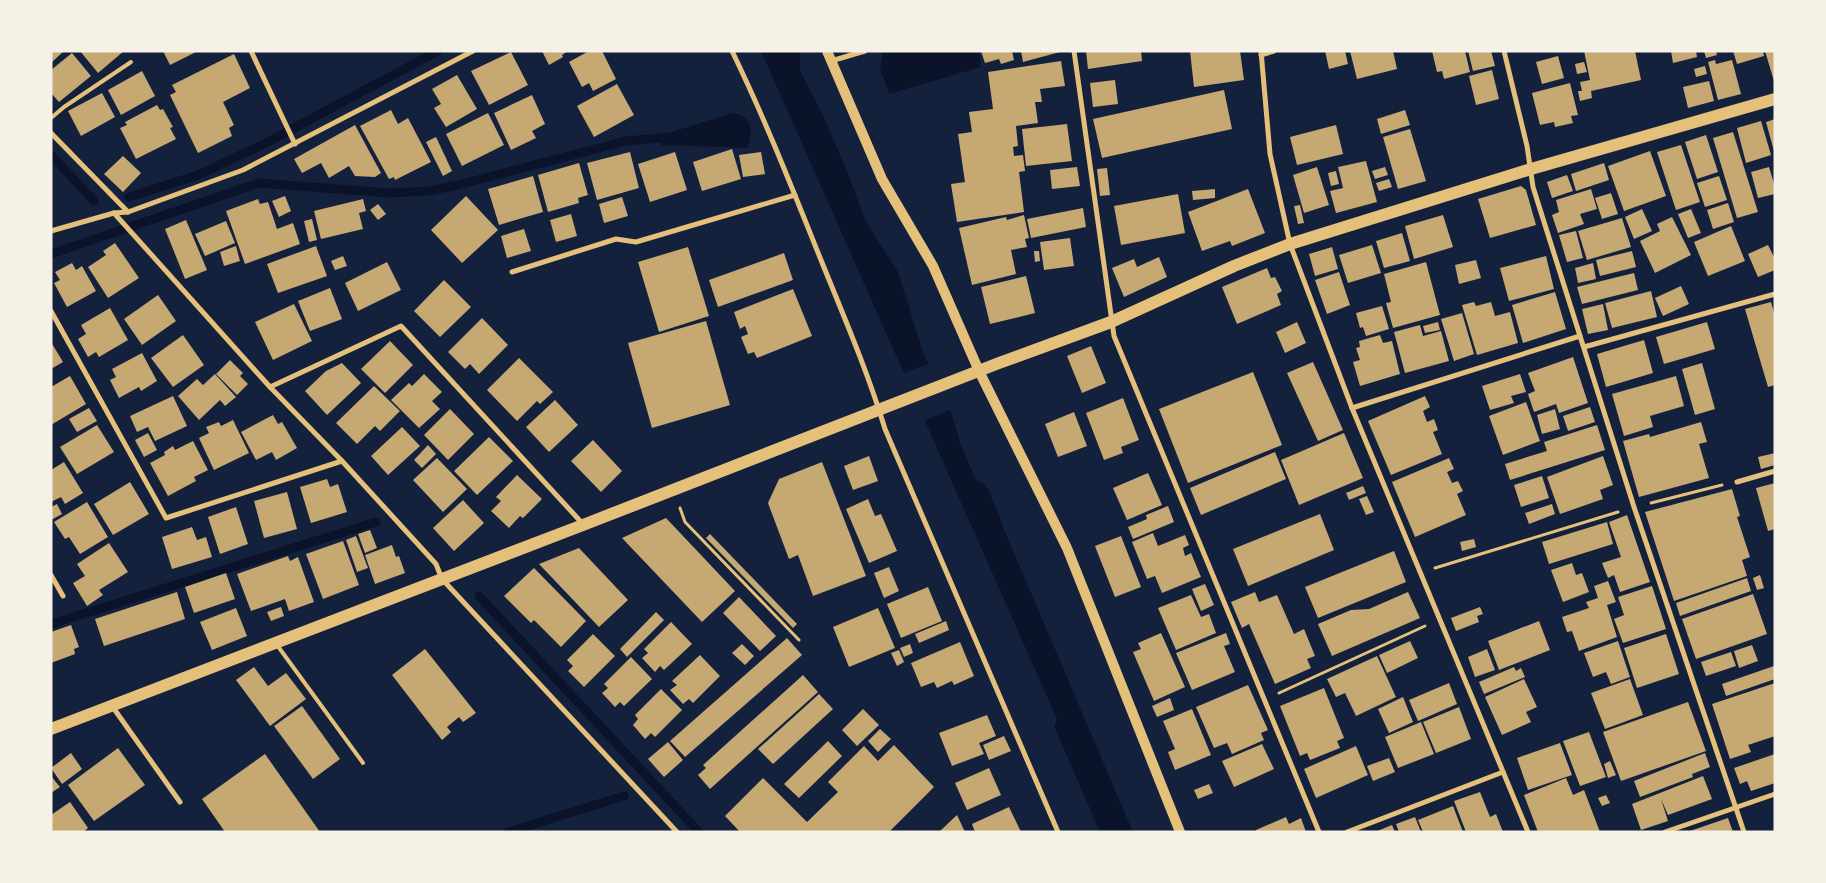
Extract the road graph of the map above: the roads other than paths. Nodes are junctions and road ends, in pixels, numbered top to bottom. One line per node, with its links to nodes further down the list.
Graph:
1 (251, 51): 14 (street)
2 (473, 51): 14 (street)
3 (732, 51): 16 (street)
4 (865, 51): 9 (street)
5 (1074, 51): 24 (street)
6 (1274, 51): 8 (street)
7 (1504, 51): 15 (street)
8 (1261, 53): 20 (street)
9 (829, 56): 27 (main road)
10 (130, 62): 12 (lane)
11 (1775, 99): 15 (main road)
12 (51, 118)
13 (51, 133): 17 (street)
14 (296, 144): 17 (street)
15 (1531, 169): 20 (main road); 25 (street)
16 (795, 195): 21 (street); 30 (street)
17 (128, 212): 18 (street)
18 (114, 213): 19 (street); 28 (street)
19 (51, 231)
20 (1290, 244): 24 (main road); 29 (street)
21 (512, 272)
22 (1775, 294): 26 (street)
23 (51, 311): 31 (street)
24 (1111, 322): 27 (main road); 49 (street)
25 (1580, 336): 26 (street); 29 (street)
26 (1584, 347): 45 (street)
27 (979, 371): 30 (main road); 48 (main road)
28 (270, 387): 31 (street); 34 (street)
29 (1352, 408): 42 (street)
30 (884, 409): 34 (main road); 47 (street)
31 (342, 461): 36 (street)
32 (1775, 471): 33 (street)
33 (1737, 482)
34 (584, 525): 36 (main road)
35 (51, 575): 37 (street)
36 (442, 579): 38 (main road); 46 (street)
37 (63, 596)
38 (275, 643): 39 (main road); 41 (lane)
39 (112, 705): 40 (main road); 44 (street)
40 (51, 729)
41 (363, 762)
42 (1504, 772): 50 (street); 51 (street)
43 (1775, 794): 45 (street)
44 (180, 802)
45 (1736, 806): 52 (street); 53 (street)
46 (676, 832)
47 (1058, 832)
48 (1180, 832)
49 (1319, 832)
50 (1347, 832)
51 (1528, 832)
52 (1665, 832)
53 (1744, 832)

